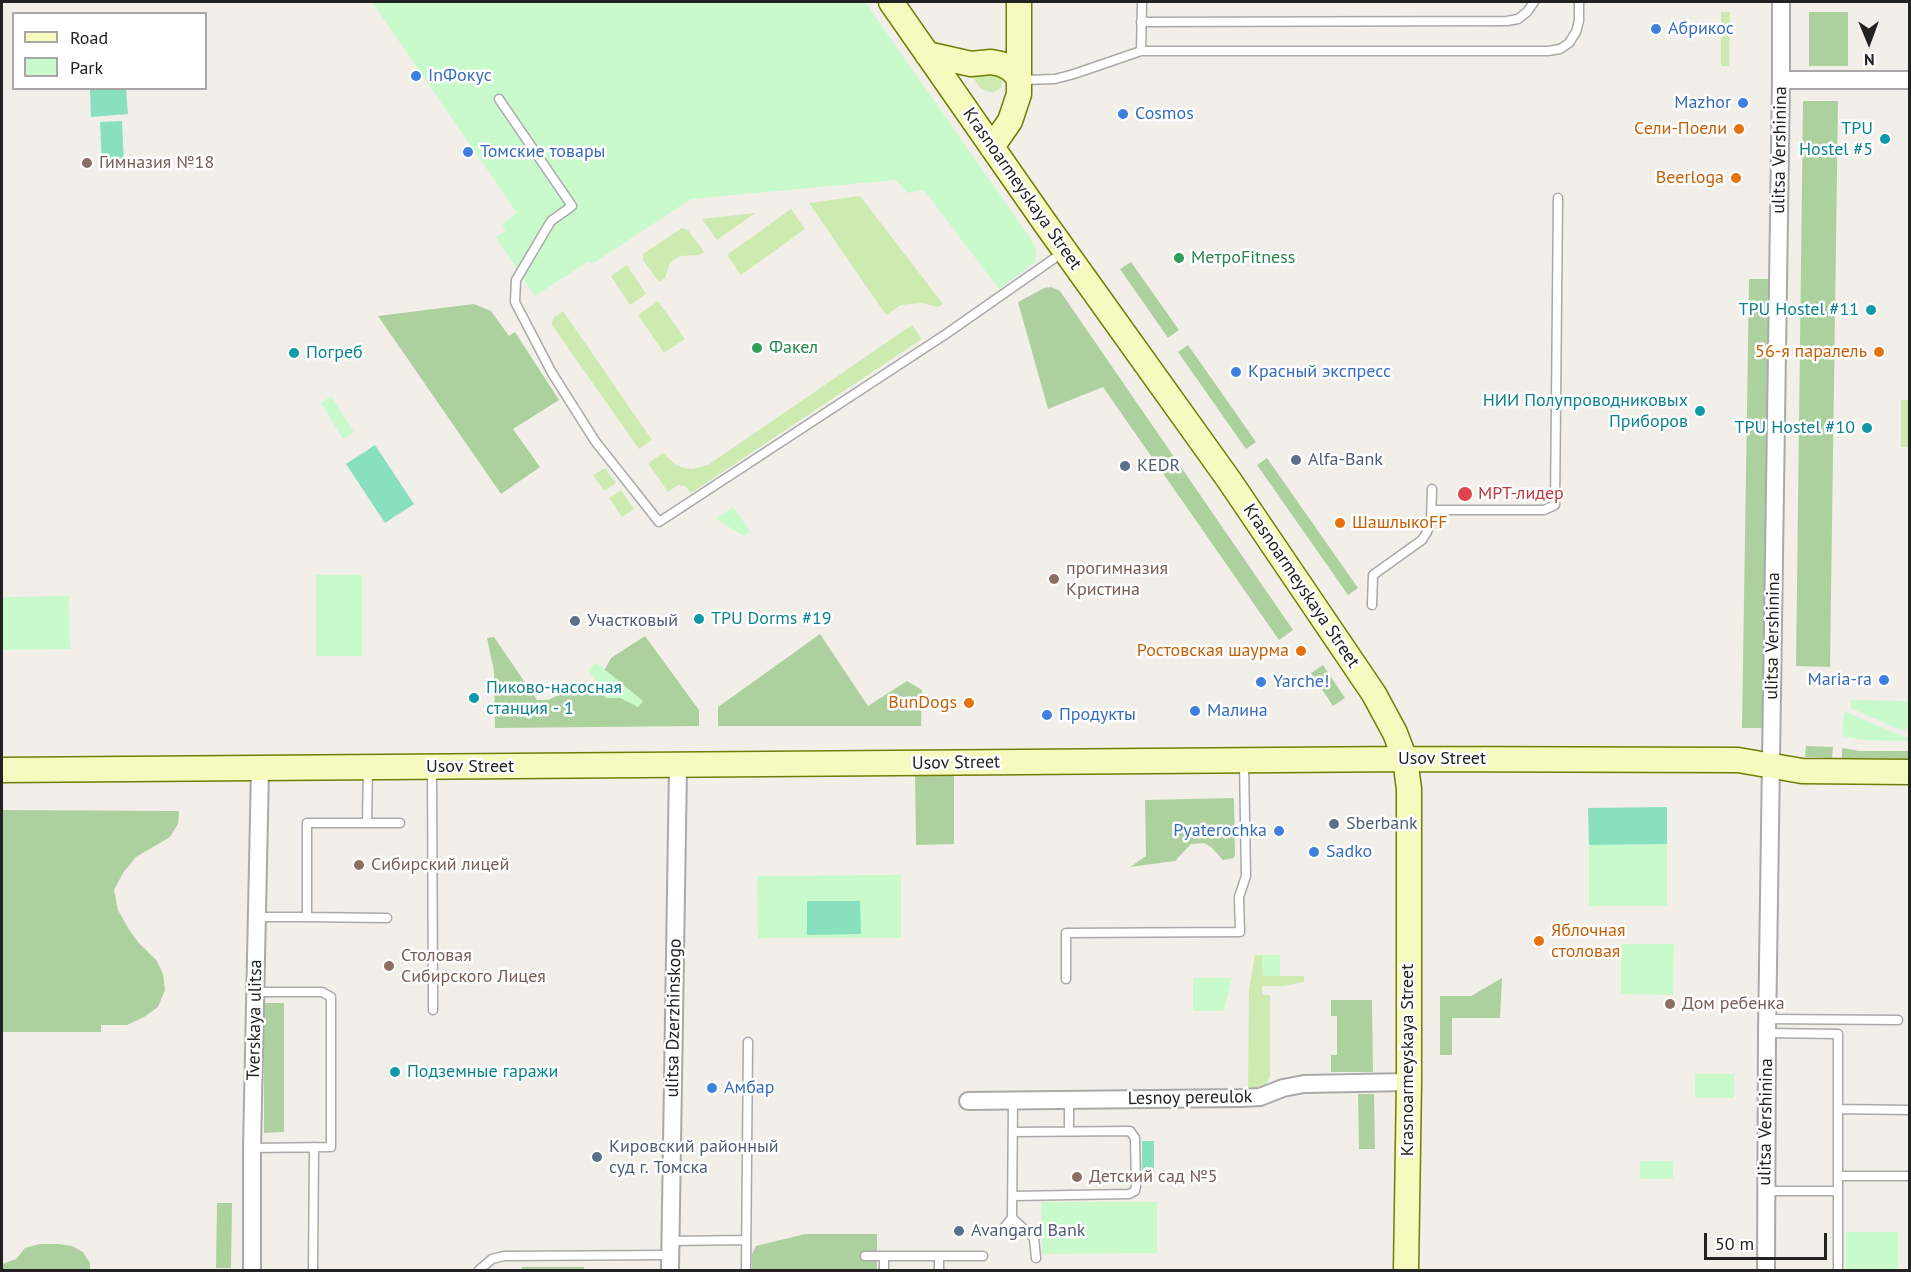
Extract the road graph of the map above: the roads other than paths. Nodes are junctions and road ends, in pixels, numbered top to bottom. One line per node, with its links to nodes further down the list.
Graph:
1 (891, 2): 9 (main road, Krasnoarmeyskaya Street)
2 (1019, 2): 10 (main road)
3 (1142, 2): 7 (lane)
4 (1534, 2): 7 (lane)
5 (1579, 2): 8 (lane)
6 (1780, 2): 11 (street, ulitsa Vershinina)
7 (1141, 22): 8 (lane)
8 (1141, 51): 10 (lane)
9 (927, 54): 10 (main road); 14 (main road, Krasnoarmeyskaya Street)
10 (1020, 80): 14 (main road)
11 (1781, 80): 12 (street); 22 (street, ulitsa Vershinina)
12 (1910, 80)
13 (499, 99): 16 (lane)
14 (992, 147): 16 (main road, Krasnoarmeyskaya Street)
15 (1558, 198): 18 (lane)
16 (1065, 251): 20 (main road, Krasnoarmeyskaya Street)
17 (1432, 489): 18 (lane)
18 (1432, 510): 19 (lane)
19 (1372, 604)
20 (1405, 759): 21 (main road, Usov Street); 22 (main road, Usov Street); 40 (main road, Krasnoarmeyskaya Street)
21 (1244, 760): 23 (main road, Usov Street); 34 (lane)
22 (1771, 765): 28 (main road, Usov Street); 38 (street, ulitsa Vershinina)
23 (678, 766): 25 (main road, Usov Street); 58 (street, ulitsa Dzerzhinskogo)
24 (368, 768): 25 (main road, Usov Street); 26 (main road, Usov Street); 29 (lane)
25 (432, 768): 36 (lane)
26 (260, 769): 27 (main road, Usov Street); 31 (street, Tverskaya ulitsa)
27 (2, 770)
28 (1910, 772)
29 (367, 823): 30 (lane); 32 (lane)
30 (400, 823)
31 (257, 917): 32 (lane); 35 (street, Tverskaya ulitsa)
32 (307, 917): 33 (lane)
33 (387, 918)
34 (1066, 979)
35 (255, 992): 48 (lane); 49 (street, Tverskaya ulitsa)
36 (433, 1010)
37 (1898, 1020): 38 (lane)
38 (1767, 1026): 44 (lane); 52 (street, ulitsa Vershinina)
39 (748, 1042): 57 (lane)
40 (1408, 1082): 41 (street, Lesnoy pereulok); 70 (main road, Krasnoarmeyskaya Street)
41 (1069, 1100): 43 (street, Lesnoy pereulok); 46 (lane)
42 (968, 1101): 43 (street, Lesnoy pereulok)
43 (1012, 1101): 47 (lane)
44 (1838, 1109): 45 (lane); 50 (lane)
45 (1910, 1110)
46 (1069, 1131): 47 (lane); 54 (lane)
47 (1013, 1132): 54 (lane)
48 (314, 1147): 49 (lane); 65 (lane)
49 (252, 1148): 64 (street, Tverskaya ulitsa)
50 (1838, 1176): 51 (lane); 53 (lane)
51 (1910, 1176)
52 (1765, 1191): 53 (lane); 71 (street, ulitsa Vershinina)
53 (1838, 1191): 72 (lane)
54 (1013, 1196): 55 (lane)
55 (1012, 1218): 56 (lane); 63 (lane)
56 (1002, 1230)
57 (746, 1240): 58 (lane); 67 (lane)
58 (671, 1255): 66 (lane)
59 (865, 1256): 60 (lane)
60 (884, 1256): 61 (lane); 68 (lane)
61 (939, 1256): 62 (lane); 69 (lane)
62 (983, 1256)
63 (1036, 1258)
64 (252, 1270)
65 (314, 1270)
66 (479, 1270)
67 (746, 1270)
68 (884, 1270)
69 (939, 1270)
70 (1406, 1270)
71 (1766, 1270)
72 (1838, 1270)

